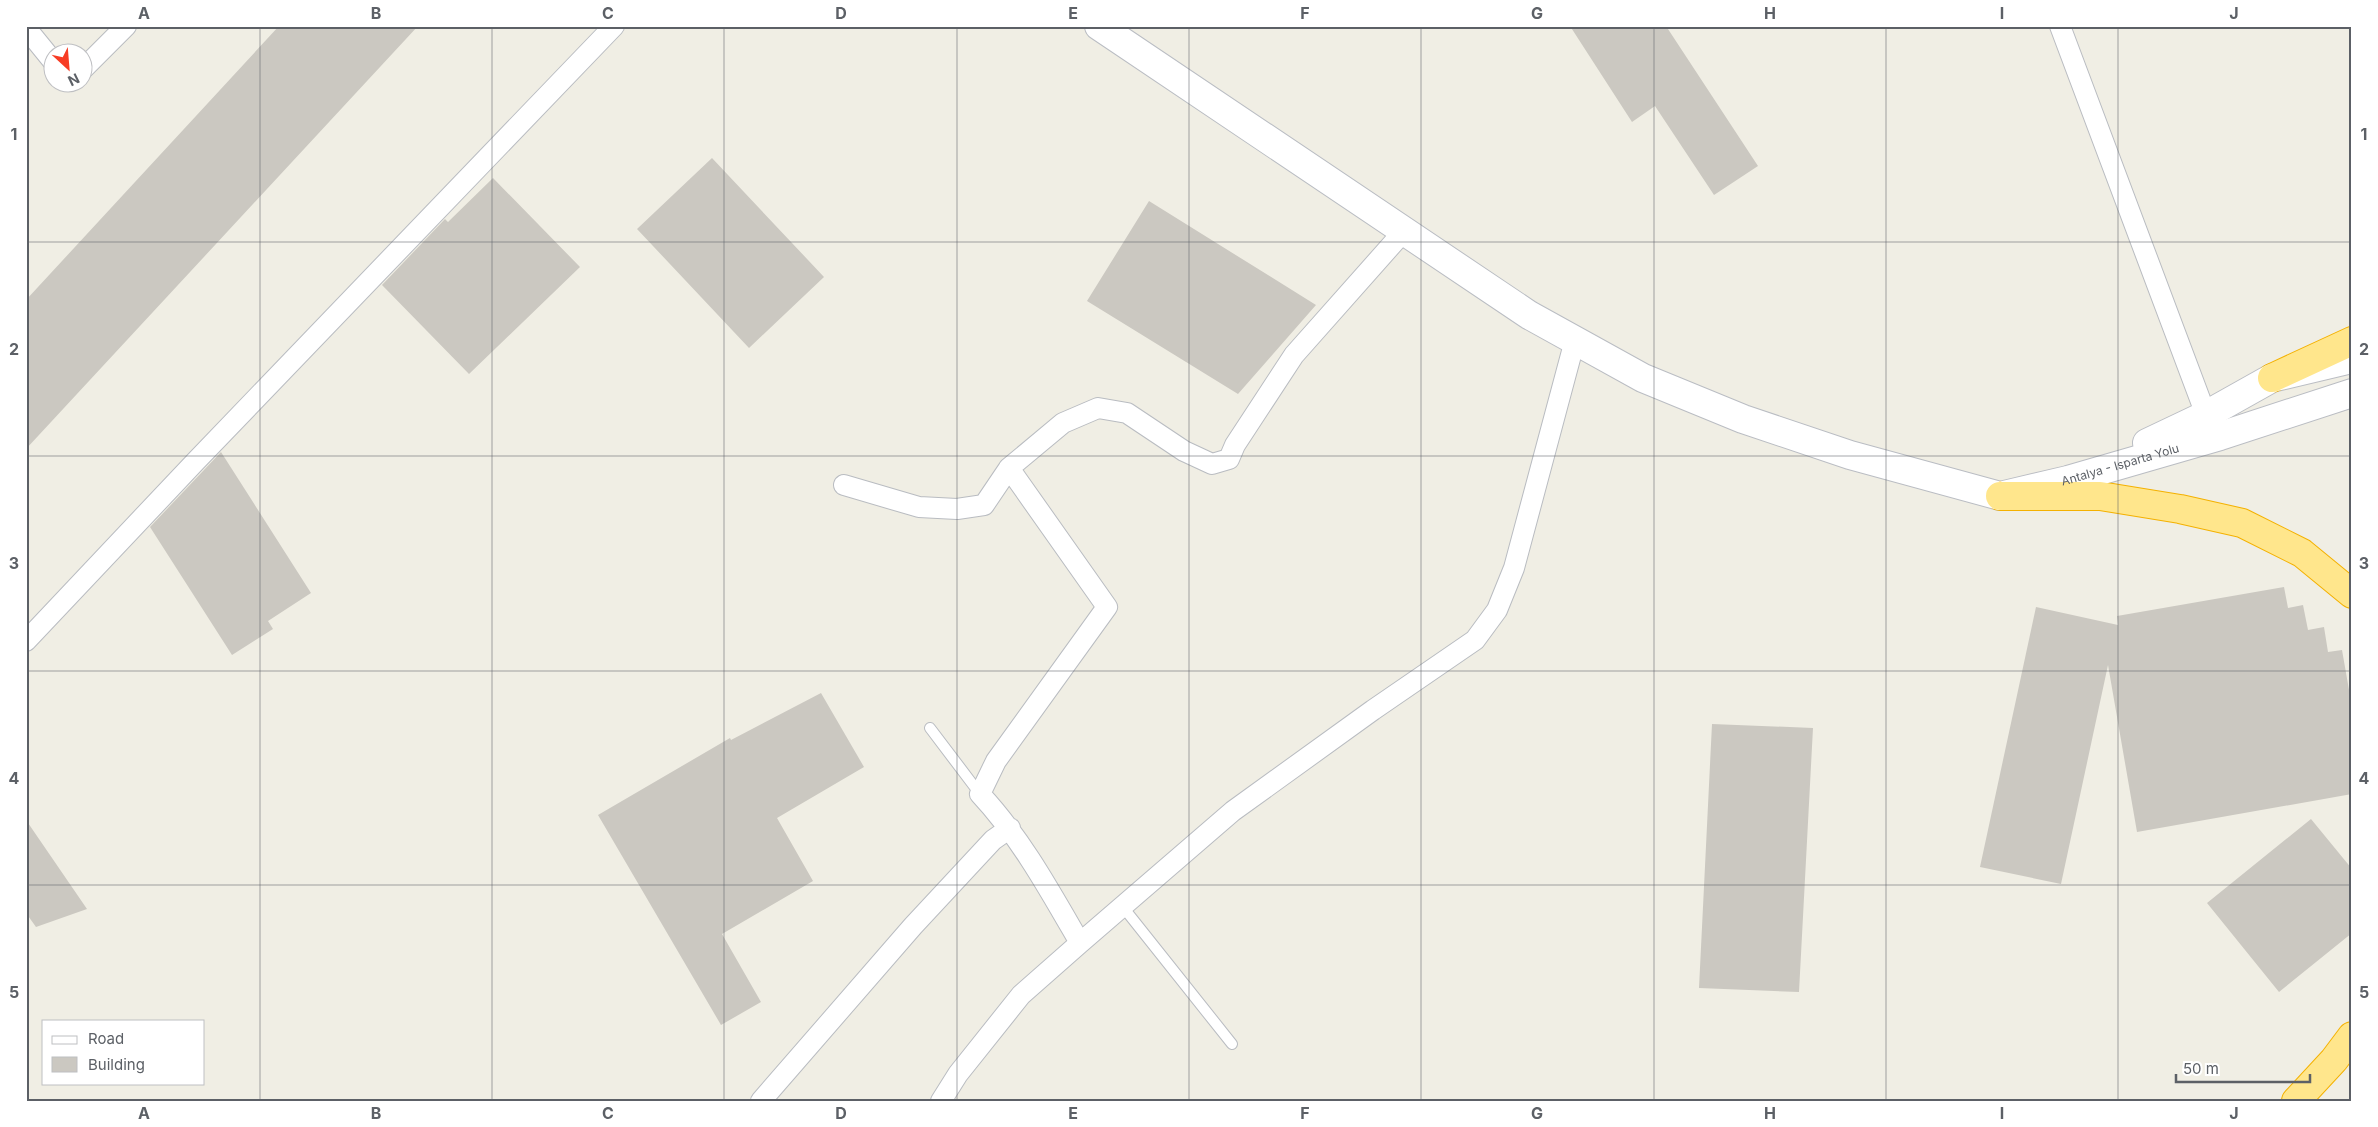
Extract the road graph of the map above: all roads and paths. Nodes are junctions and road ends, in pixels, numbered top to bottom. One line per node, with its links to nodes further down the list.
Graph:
1 (126, 26): 7 (street)
2 (614, 26): 20 (street)
3 (1099, 26): 8 (street)
4 (2060, 26): 14 (street)
5 (26, 28): 6 (street)
6 (42, 48)
7 (92, 60)
8 (1404, 231): 9 (street); 15 (street)
9 (1576, 340): 18 (street); 24 (street)
10 (2352, 341): 12 (highway)
11 (2352, 358): 12 (street, Antalya - Isparta Yolu)
12 (2272, 378): 14 (street, Antalya - Isparta Yolu)
13 (2352, 393): 16 (street, Antalya - Isparta Yolu)
14 (2206, 415): 16 (street, Antalya - Isparta Yolu)
15 (1009, 468): 17 (street); 22 (street)
16 (2068, 480): 18 (street)
17 (844, 485)
18 (2000, 496): 19 (highway)
19 (2352, 594)
20 (26, 641)
21 (930, 728): 22 (lane)
22 (980, 794): 23 (street)
23 (1010, 828): 25 (street); 29 (street)
24 (1123, 907): 25 (street); 27 (lane)
25 (1080, 943): 30 (street)
26 (2352, 1036): 31 (highway)
27 (1232, 1044)
28 (2352, 1064): 32 (highway)
29 (761, 1101)
30 (941, 1101)
31 (2296, 1101)
32 (2311, 1101)

